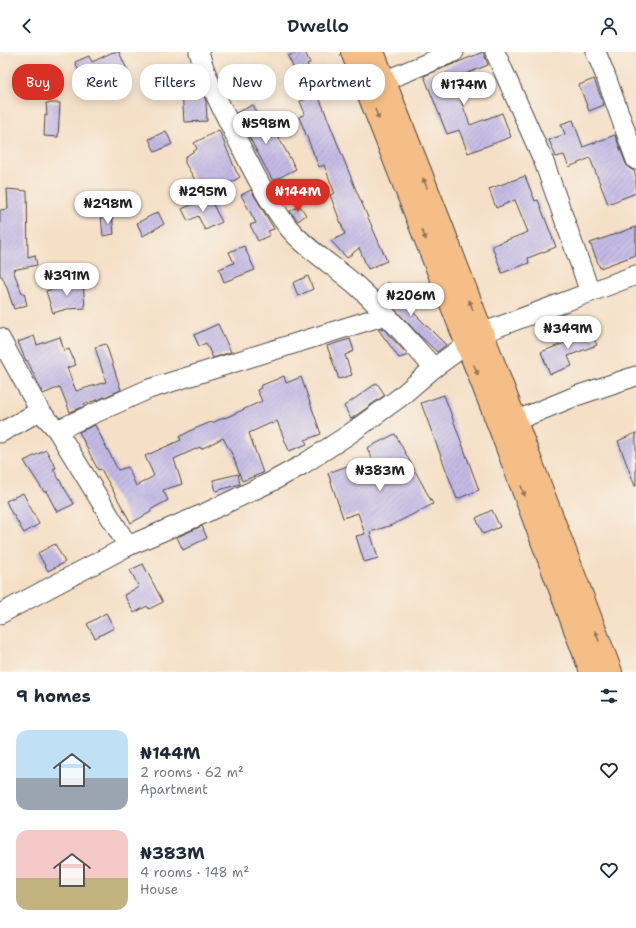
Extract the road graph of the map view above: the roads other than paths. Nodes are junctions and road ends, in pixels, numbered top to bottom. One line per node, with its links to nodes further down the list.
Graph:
1 (199, 52): 13 (street)
2 (352, 52): 15 (main road, one-way to 15)
3 (373, 52): 7 (main road)
4 (454, 52): 8 (street)
5 (495, 52): 12 (street)
6 (596, 52): 10 (street)
7 (378, 64)
8 (385, 80)
9 (385, 83): 15 (main road, one-way to 9)
10 (636, 160)
11 (636, 275): 12 (street)
12 (590, 292): 15 (street)
13 (386, 315): 16 (street); 20 (street)
14 (0, 338): 18 (street)
15 (474, 339): 16 (street); 19 (main road); 24 (main road, one-way to 24)
16 (434, 368): 22 (street)
17 (636, 376): 19 (street)
18 (40, 410): 20 (street); 21 (street)
19 (515, 421): 25 (main road, one-way to 19)
20 (57, 430): 22 (street)
21 (0, 433)
22 (128, 546): 23 (street)
23 (0, 614)
24 (592, 672)
25 (611, 672)

